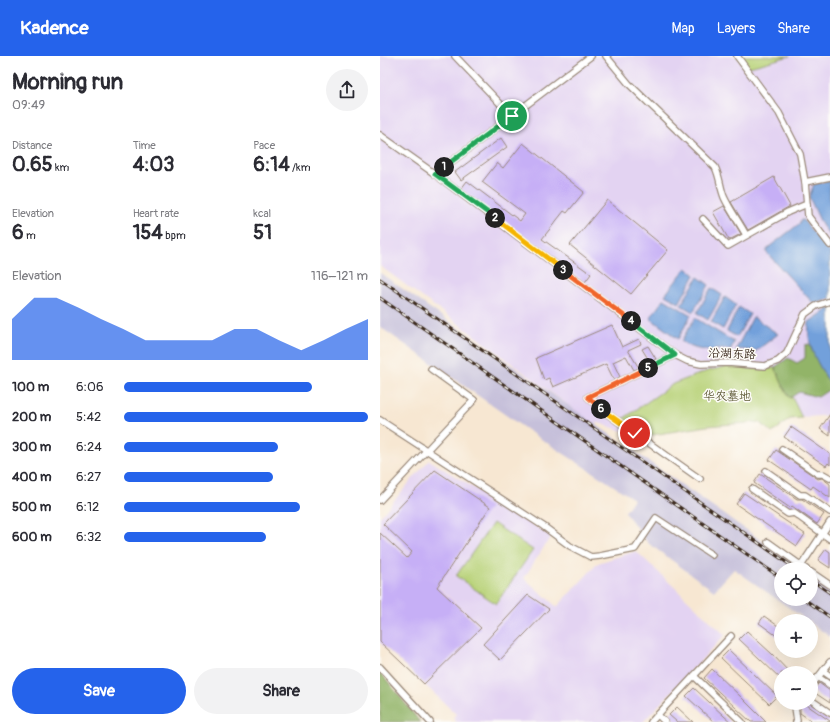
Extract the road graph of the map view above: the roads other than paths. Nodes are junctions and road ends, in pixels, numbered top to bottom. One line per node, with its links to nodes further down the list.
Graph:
1 (455, 56): 5 (street)
2 (591, 56): 5 (street)
3 (606, 56): 12 (street)
4 (737, 56): 9 (street)
5 (512, 116): 7 (street)
6 (380, 135): 7 (street, 沿湖东路)
7 (435, 174): 15 (street, 沿湖东路)
8 (830, 177): 9 (street)
9 (805, 182): 10 (street)
10 (807, 204): 12 (street); 13 (street)
11 (703, 219): 12 (street)
12 (746, 235)
13 (830, 245)
14 (830, 301): 15 (street, 沿湖东路)
15 (675, 355): 22 (street)
16 (430, 369): 18 (street)
17 (380, 420): 18 (street)
18 (429, 448): 24 (street); 30 (street)
19 (782, 449): 21 (street)
20 (766, 471): 25 (street)
21 (830, 478)
22 (700, 479)
23 (752, 489): 27 (street)
24 (380, 500)
25 (830, 512)
26 (830, 522): 27 (street)
27 (823, 534): 28 (street); 32 (street)
28 (830, 539)
29 (768, 542): 31 (street)
30 (712, 555)
31 (797, 562)
32 (807, 562)
33 (818, 577): 34 (street)
34 (830, 585)
35 (731, 636): 39 (street)
36 (830, 662): 38 (street)
37 (380, 667): 47 (street)
38 (823, 671): 40 (street); 41 (street)
39 (694, 676): 46 (street); 50 (street)
40 (830, 676)
41 (818, 677): 42 (street)
42 (830, 685)
43 (818, 705): 45 (street)
44 (796, 710): 51 (street)
45 (830, 713)
46 (658, 715): 48 (street); 49 (street)
47 (430, 722)
48 (651, 722)
49 (665, 722)
50 (742, 722)
51 (797, 722)

